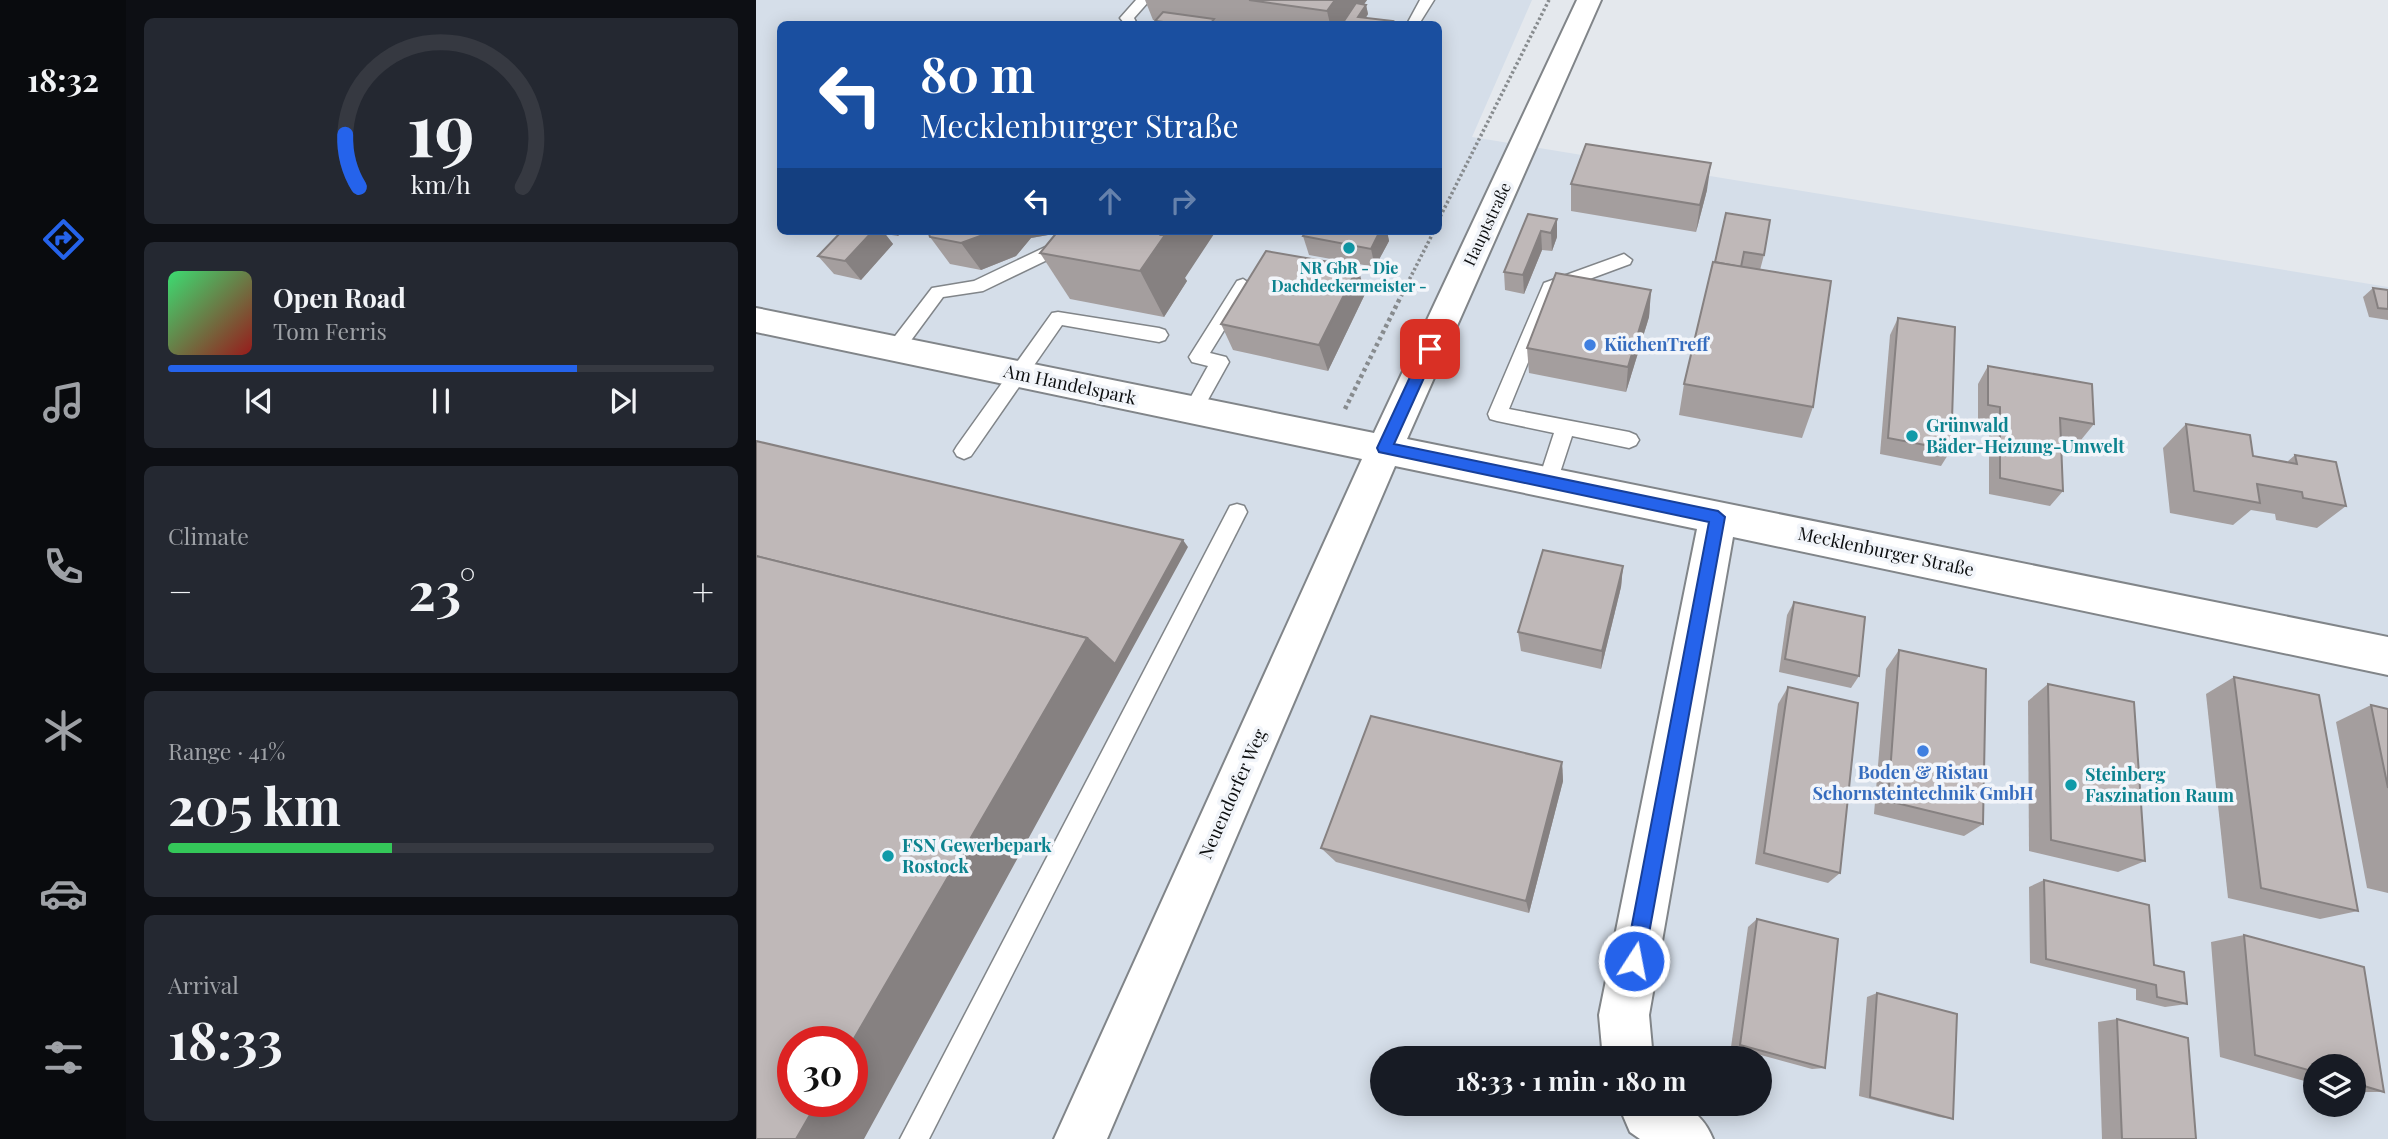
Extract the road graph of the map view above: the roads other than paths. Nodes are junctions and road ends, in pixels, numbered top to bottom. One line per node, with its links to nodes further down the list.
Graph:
1 (1143, 0): 4 (lane)
2 (1427, 0): 5 (lane)
3 (1589, 0): 16 (street, Hauptstraße)
4 (1129, 21)
5 (1415, 21)
6 (1071, 235): 11 (lane)
7 (1624, 260): 14 (lane)
8 (1242, 285): 13 (lane)
9 (756, 320): 11 (street, Am Handelspark)
10 (1159, 335): 12 (lane)
11 (895, 348): 12 (street, Am Handelspark)
12 (1020, 374): 13 (street, Am Handelspark); 17 (lane)
13 (1192, 411): 16 (street, Am Handelspark)
14 (1565, 428): 15 (lane); 18 (lane)
15 (1629, 439)
16 (1385, 448): 18 (street, Mecklenburger Straße); 25 (street, Neuendorfer Weg)
17 (964, 451)
18 (1548, 482): 20 (street, Mecklenburger Straße)
19 (1237, 512): 24 (lane)
20 (1718, 517): 21 (street, Mecklenburger Straße); 22 (street)
21 (2388, 656)
22 (1627, 1046)
23 (1651, 1116): 26 (street)
24 (914, 1139)
25 (1080, 1139)
26 (1687, 1139)

